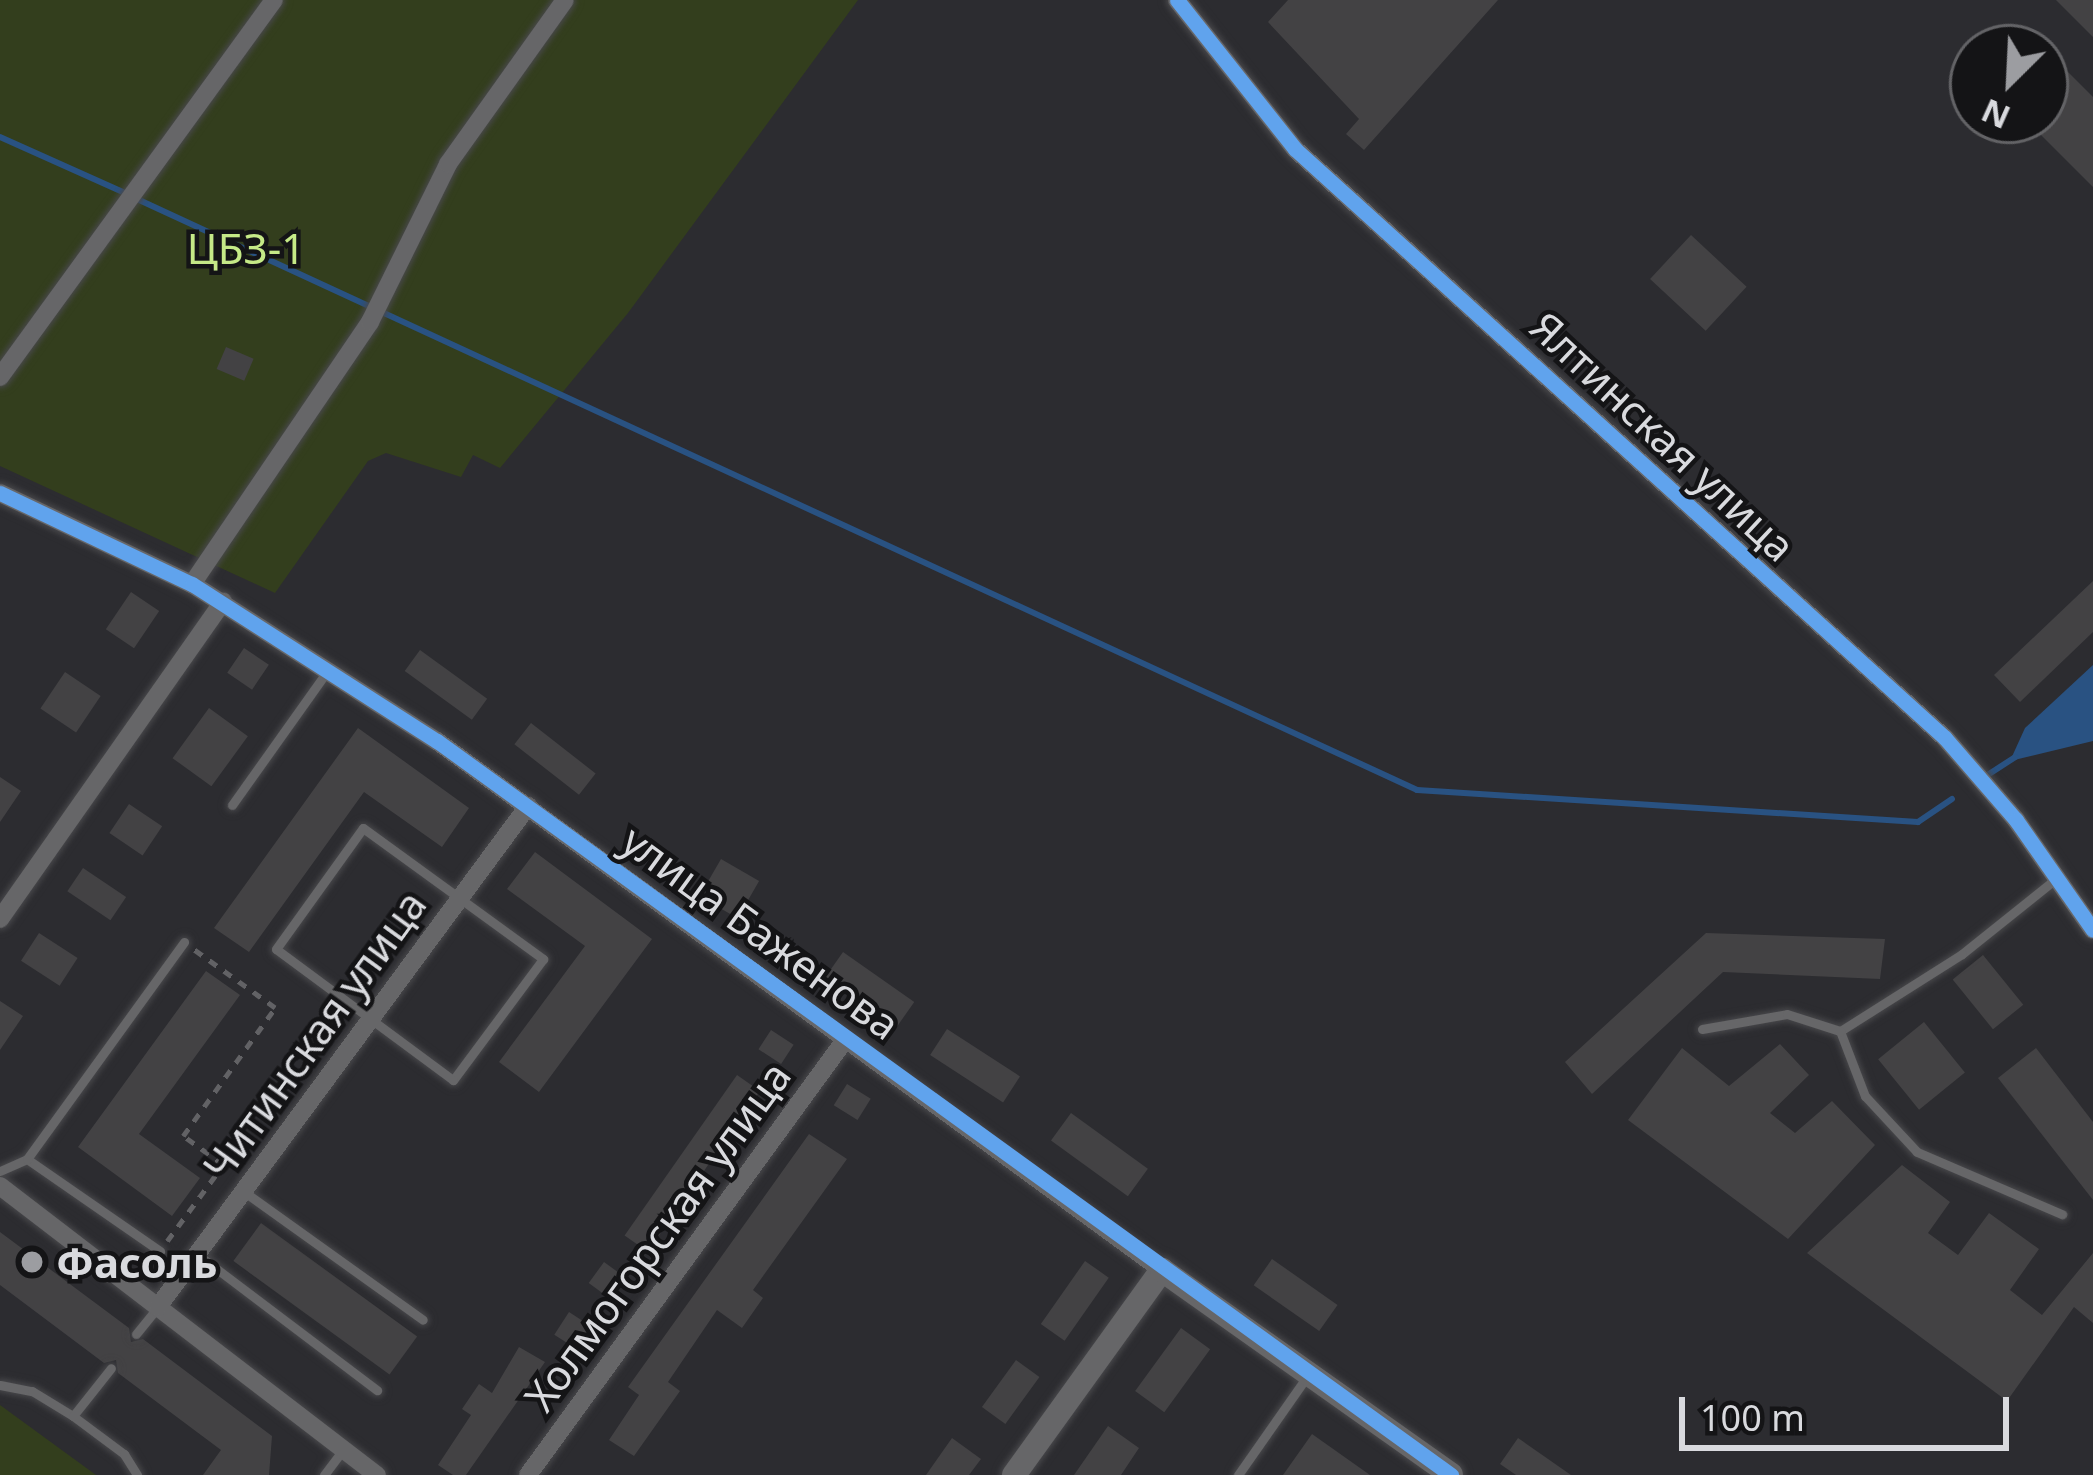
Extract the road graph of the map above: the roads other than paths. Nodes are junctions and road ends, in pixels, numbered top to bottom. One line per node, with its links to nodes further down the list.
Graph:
1 (274, 0): 4 (street)
2 (566, 0): 6 (street)
3 (1177, 0): 11 (street, Ялтинская улица)
4 (0, 376)
5 (0, 493): 6 (street, улица Баженова)
6 (192, 584): 7 (street, улица Баженова)
7 (223, 602): 8 (street, улица Баженова); 13 (street)
8 (328, 670): 9 (lane); 10 (street, улица Баженова)
9 (232, 805)
10 (528, 806): 12 (street, Читинская улица); 19 (street, улица Баженова)
11 (2053, 881): 14 (street, Ялтинская улица); 18 (lane)
12 (459, 898): 16 (street, Читинская улица); 16 (lane); 16 (lane)
13 (0, 919)
14 (2093, 930)
15 (184, 942): 20 (lane)
16 (371, 1017): 23 (street, Читинская улица)
17 (1702, 1029): 18 (lane)
18 (1840, 1031): 24 (lane)
19 (845, 1040): 27 (street, улица Баженова); 40 (street, Холмогорская улица)
20 (27, 1159): 21 (lane); 25 (lane)
21 (0, 1171)
22 (0, 1186): 28 (street)
23 (244, 1191): 26 (street, Читинская улица); 29 (lane)
24 (2062, 1214)
25 (160, 1252)
26 (197, 1254): 28 (street, Читинская улица); 34 (lane)
27 (1162, 1270): 32 (street, улица Баженова); 41 (street)
28 (158, 1307): 30 (lane); 36 (street)
29 (423, 1320)
30 (136, 1334)
31 (112, 1368): 35 (lane)
32 (1309, 1374): 42 (lane); 43 (street, улица Баженова)
33 (0, 1384): 35 (lane)
34 (376, 1390)
35 (73, 1416): 37 (lane)
36 (344, 1450): 38 (lane); 39 (street)
37 (137, 1475)
38 (324, 1475)
39 (377, 1475)
40 (528, 1475)
41 (1014, 1475)
42 (1238, 1475)
43 (1451, 1475)

